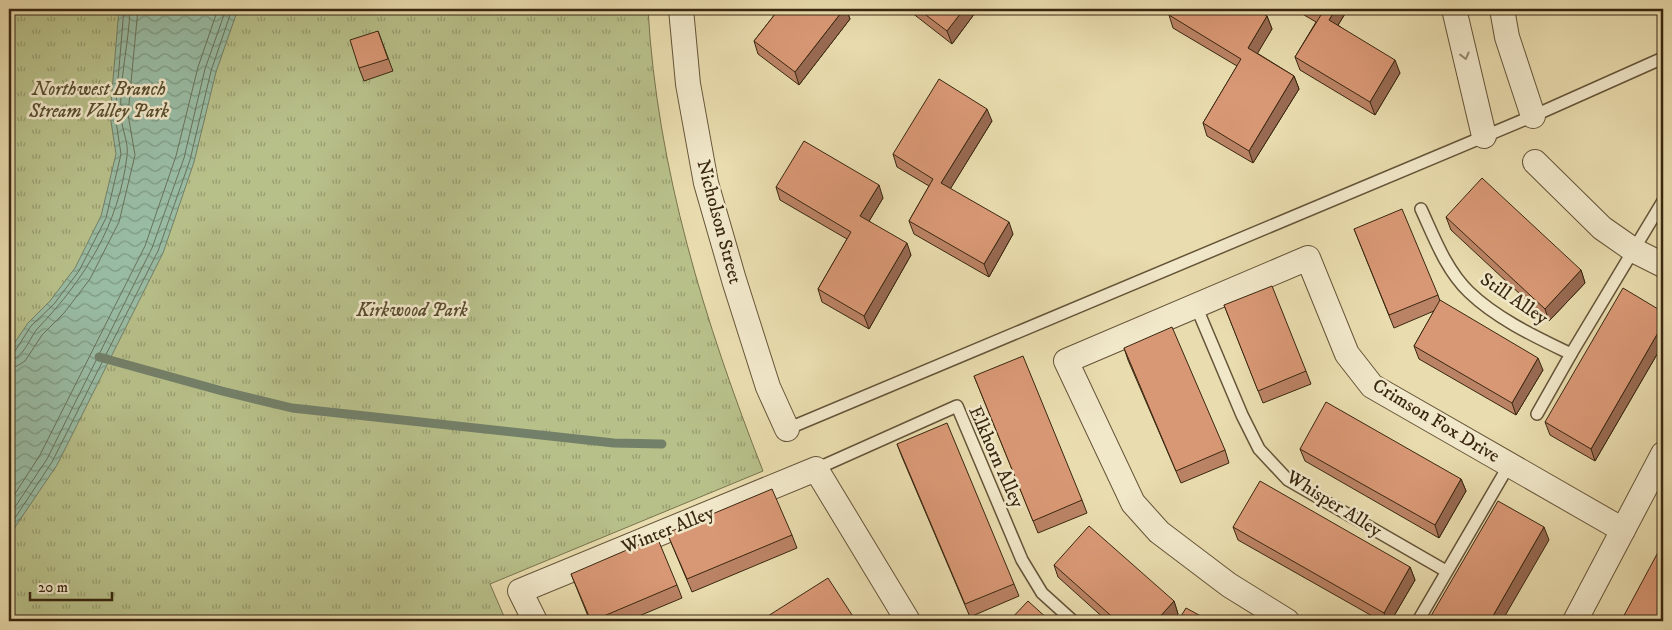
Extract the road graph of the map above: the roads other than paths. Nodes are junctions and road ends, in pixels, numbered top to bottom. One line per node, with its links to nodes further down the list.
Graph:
1 (681, 9): 15 (street, Nicholson Street)
2 (1454, 9): 6 (street, one-way to 6)
3 (1502, 9): 5 (street)
4 (1663, 58): 5 (lane)
5 (1533, 116): 6 (lane)
6 (1484, 136): 15 (lane)
7 (1535, 162): 10 (street)
8 (1663, 202): 10 (lane)
9 (1421, 209): 13 (lane, Still Alley)
10 (1635, 251): 11 (street); 13 (lane)
11 (1663, 265)
12 (1196, 306): 17 (street, Crimson Fox Drive); 20 (lane, Whisper Alley); 24 (street)
13 (1570, 354): 14 (lane)
14 (1537, 414)
15 (787, 429)
16 (1663, 454): 19 (street)
17 (1509, 465): 19 (street, Crimson Fox Drive); 20 (lane)
18 (816, 469): 21 (street, Winter Alley); 22 (street); 23 (lane, Elkhorn Alley)
19 (1623, 530): 26 (street)
20 (1446, 571): 25 (lane)
21 (534, 621)
22 (908, 621)
23 (1073, 621)
24 (1287, 621)
25 (1418, 621)
26 (1574, 621)

